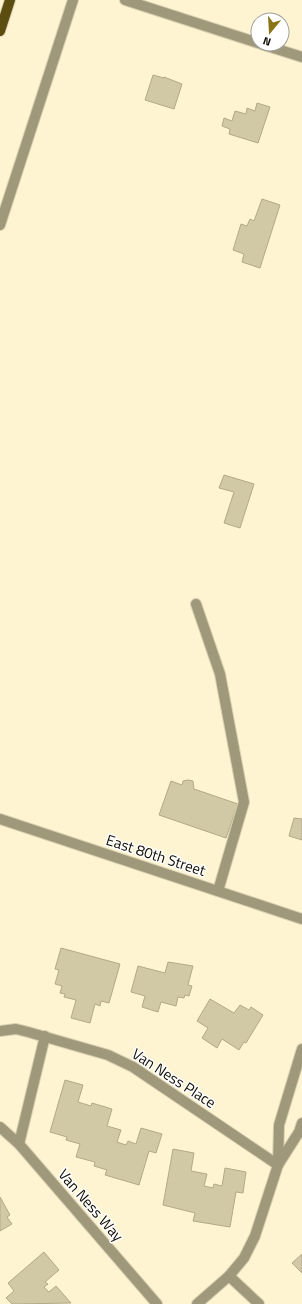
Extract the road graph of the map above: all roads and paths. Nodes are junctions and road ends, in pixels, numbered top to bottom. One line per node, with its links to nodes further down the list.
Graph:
1 (10, 0): 4 (main road)
2 (72, 0): 8 (street)
3 (125, 0): 5 (street)
4 (0, 31)
5 (250, 41)
6 (285, 52): 7 (street)
7 (302, 57)
8 (0, 225)
9 (196, 604): 11 (street)
10 (0, 819): 11 (street, East 80th Street)
11 (218, 891): 12 (street, East 80th Street)
12 (302, 919)
13 (0, 1031): 14 (street, Van Ness Place)
14 (45, 1036): 18 (street); 19 (street, Van Ness Place)
15 (302, 1049): 19 (street)
16 (302, 1123): 19 (street)
17 (0, 1127): 18 (street, Van Ness Way)
18 (19, 1144): 21 (street, Van Ness Way)
19 (278, 1165): 20 (street)
20 (229, 1276): 22 (street); 23 (street)
21 (157, 1304)
22 (197, 1304)
23 (259, 1304)

